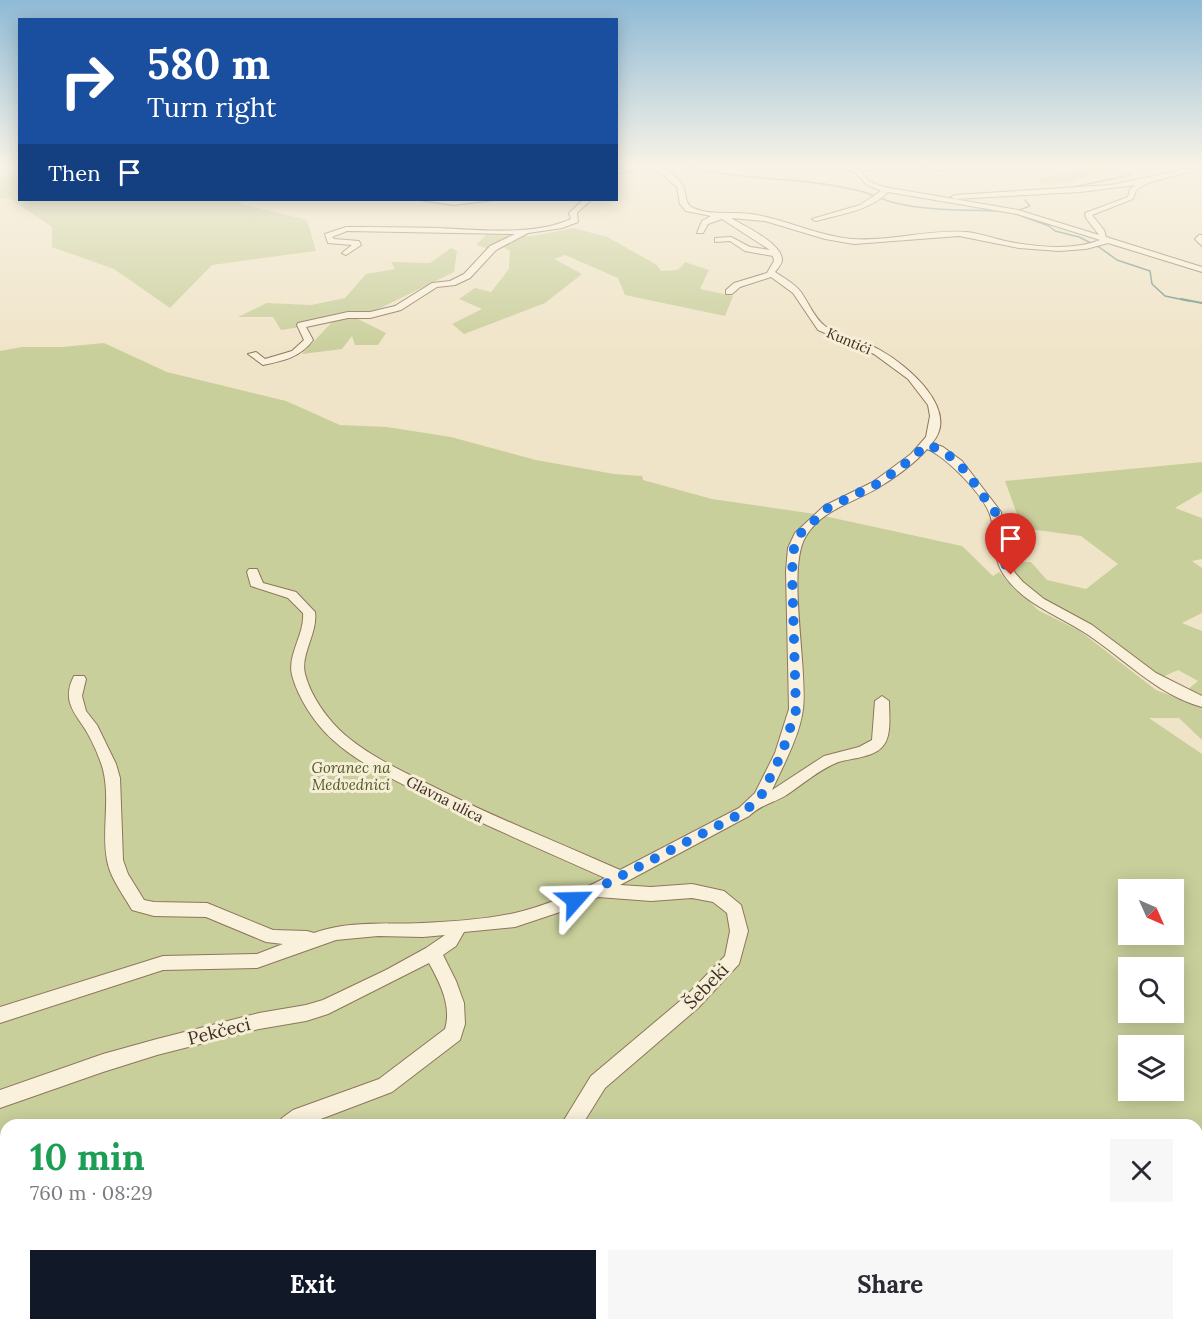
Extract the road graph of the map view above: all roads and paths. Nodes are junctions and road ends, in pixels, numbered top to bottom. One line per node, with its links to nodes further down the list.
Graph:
1 (547, 228): 7 (street)
2 (702, 228): 8 (street)
3 (740, 228): 14 (street)
4 (794, 228): 11 (street)
5 (1061, 228): 11 (street)
6 (1097, 228): 11 (street)
7 (525, 231): 13 (street); 18 (street)
8 (700, 231)
9 (1202, 237): 12 (street)
10 (718, 240): 14 (street)
11 (1101, 242): 15 (street)
12 (1202, 244)
13 (346, 253)
14 (777, 254): 16 (street)
15 (1202, 270)
16 (771, 274): 17 (street); 19 (street, Kuntići)
17 (729, 292)
18 (253, 354)
19 (927, 445): 23 (street); 24 (street)
20 (253, 572): 25 (street, Glavna ulica)
21 (79, 679): 28 (street)
22 (882, 701): 24 (street)
23 (1202, 702)
24 (754, 802): 25 (street)
25 (620, 877): 26 (street)
26 (596, 890): 27 (street); 33 (street, Šebeki)
27 (459, 926): 28 (street); 29 (street, Pekčeci)
28 (310, 942): 30 (street)
29 (432, 953): 31 (street, Pekčeci); 32 (street)
30 (0, 1015)
31 (0, 1099)
32 (297, 1119)
33 (575, 1119)

